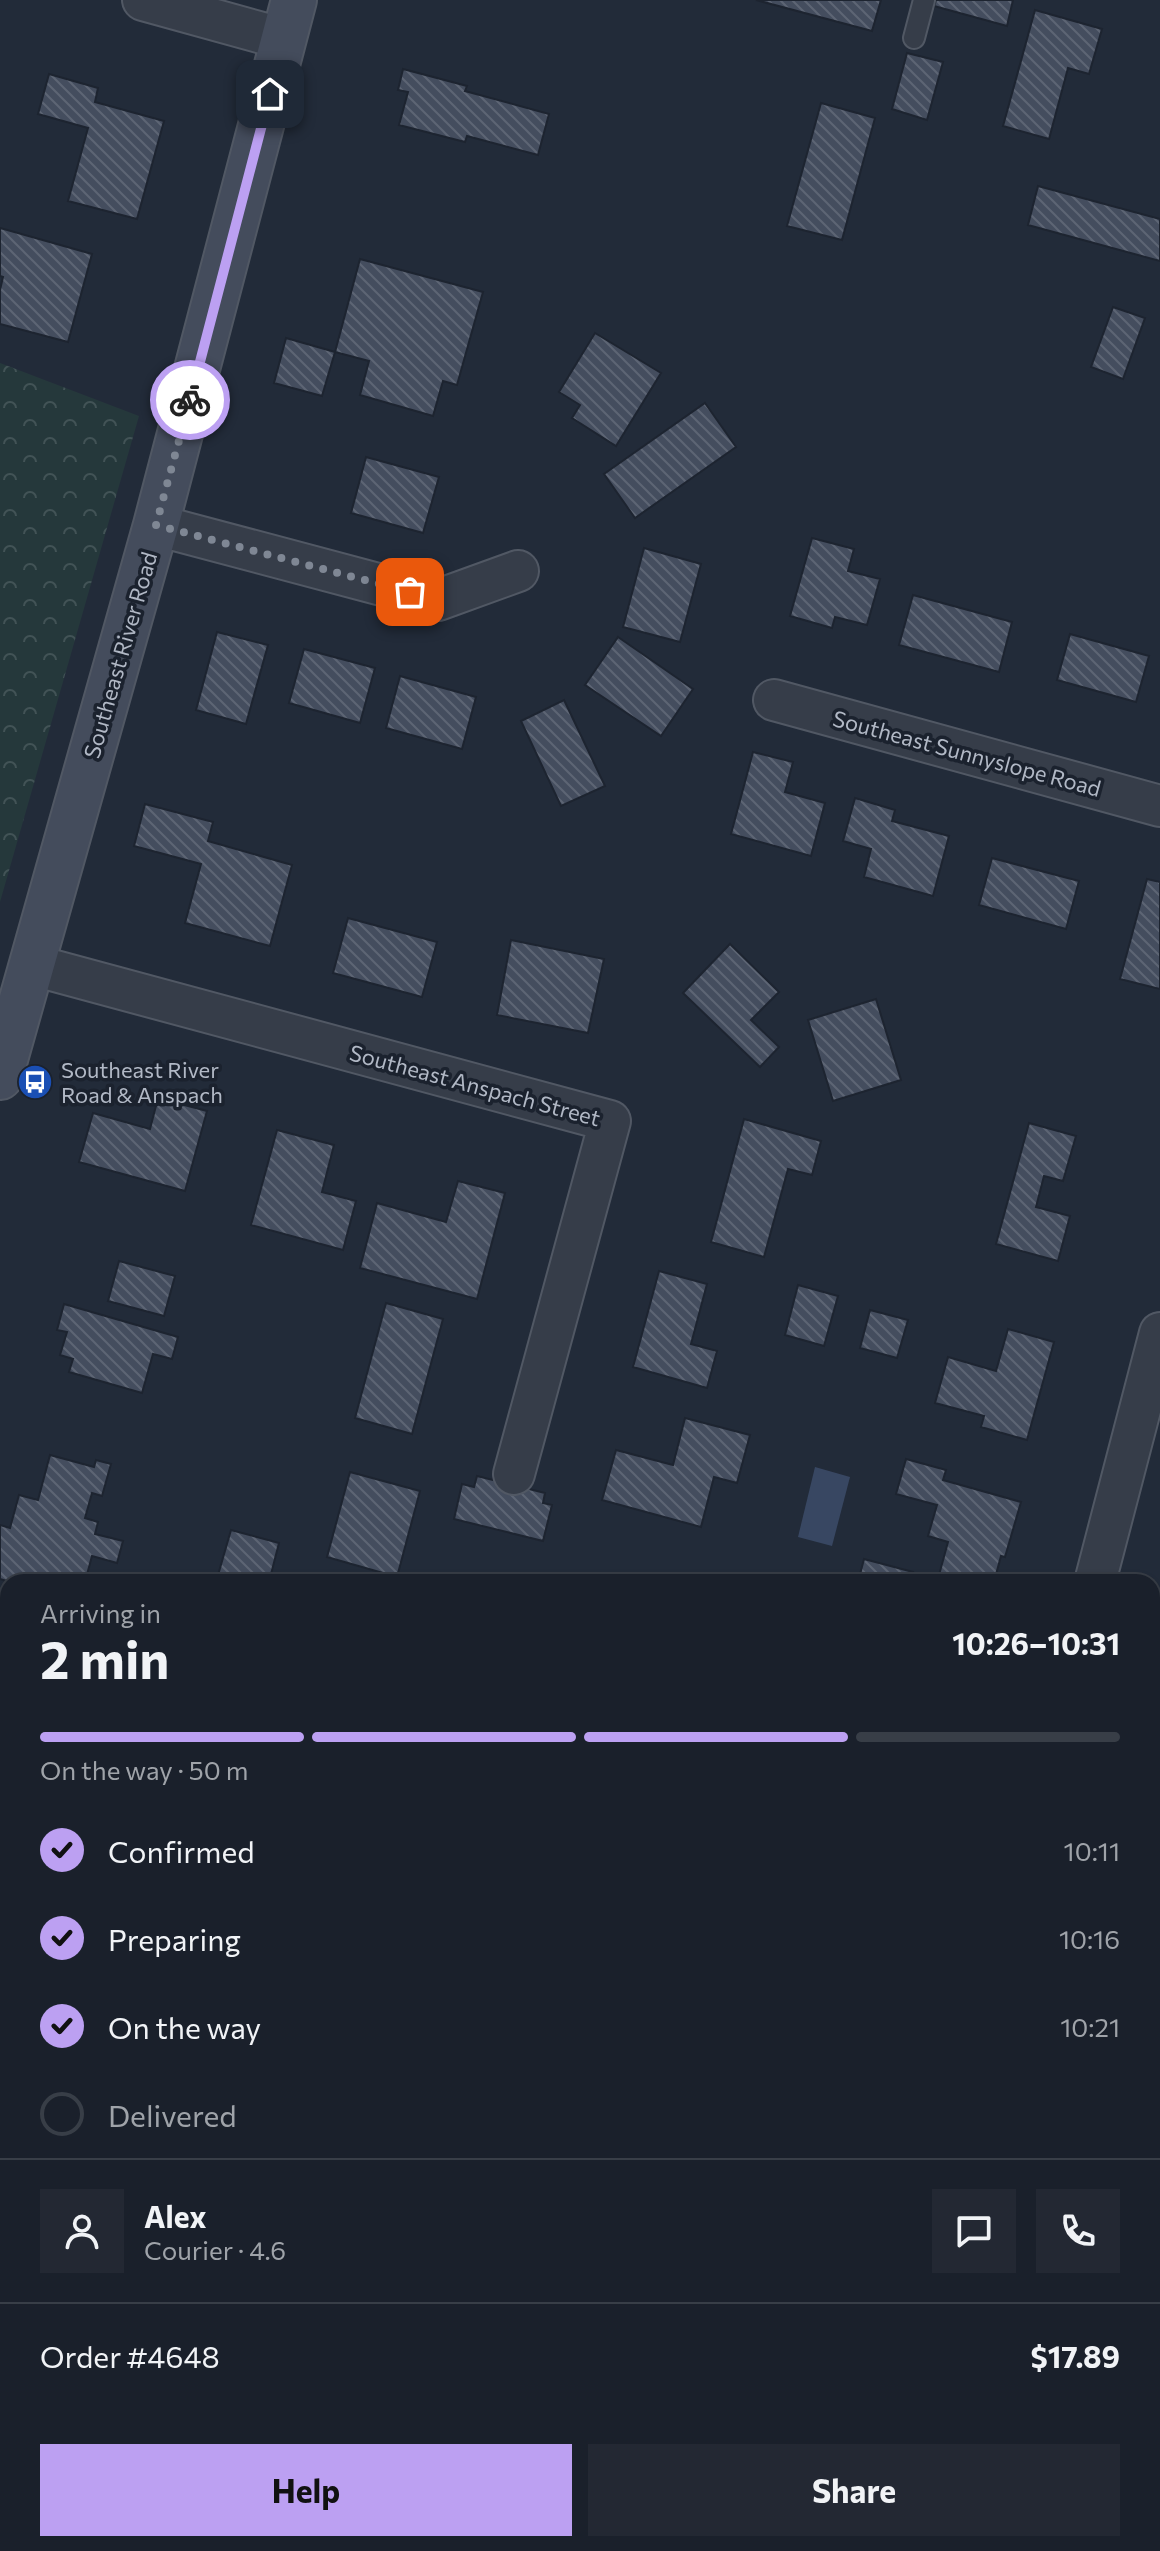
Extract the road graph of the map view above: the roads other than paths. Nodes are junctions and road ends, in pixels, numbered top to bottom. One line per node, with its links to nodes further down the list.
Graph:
1 (143, 0): 3 (street)
2 (924, 0): 4 (lane)
3 (289, 20): 5 (street, Southeast River Road)
4 (914, 38)
5 (156, 525): 6 (street); 9 (street, Southeast River Road)
6 (518, 571)
7 (774, 700): 8 (street, Southeast Sunnyslope Road)
8 (1160, 806)
9 (33, 965): 10 (street, Southeast River Road); 12 (street, Southeast Anspach Street)
10 (0, 1077)
11 (1160, 1333): 13 (street)
12 (514, 1474)
13 (1097, 1574)

